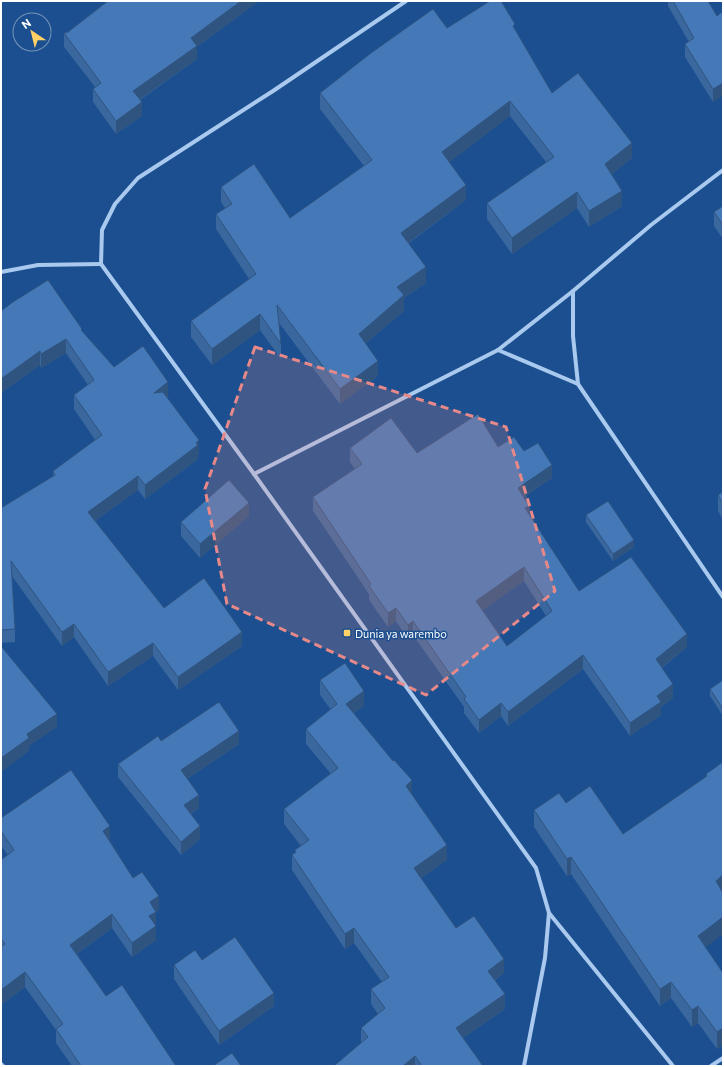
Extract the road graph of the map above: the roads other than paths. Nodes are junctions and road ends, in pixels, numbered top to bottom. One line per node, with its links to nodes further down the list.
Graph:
1 (406, 1): 3 (street)
2 (723, 170): 5 (street)
3 (101, 264): 4 (street); 8 (street)
4 (1, 272)
5 (573, 291): 6 (street); 7 (street)
6 (498, 350): 7 (street); 8 (street)
7 (578, 384): 9 (street)
8 (254, 474): 10 (street)
9 (723, 598)
10 (549, 913): 12 (street); 13 (street)
11 (723, 1058): 14 (street)
12 (524, 1066)
13 (673, 1066)
14 (711, 1066)

